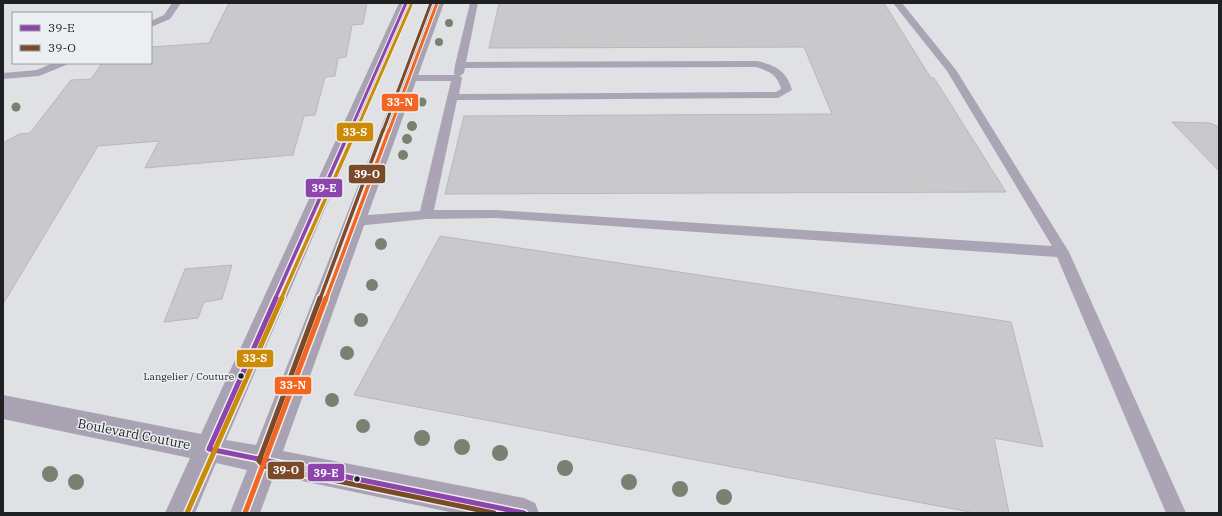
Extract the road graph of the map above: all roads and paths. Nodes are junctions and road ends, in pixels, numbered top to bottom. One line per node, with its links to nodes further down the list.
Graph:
1 (177, 3): 6 (lane)
2 (406, 3): 19 (main road)
3 (437, 3): 11 (main road)
4 (474, 3): 8 (lane)
5 (897, 3): 17 (lane)
6 (152, 24)
7 (60, 64): 9 (lane)
8 (460, 65): 12 (lane); 14 (lane)
9 (14, 75): 10 (lane); 13 (lane)
10 (3, 76)
11 (410, 78): 12 (lane); 16 (main road)
12 (457, 78): 14 (lane)
13 (3, 83)
14 (453, 96): 15 (lane)
15 (426, 215): 16 (lane); 17 (lane)
16 (356, 221): 20 (main road)
17 (1062, 252): 24 (lane)
18 (3, 407): 19 (main road, Boulevard Couture)
19 (209, 449): 20 (main road, Boulevard Couture); 21 (main road)
20 (265, 460): 22 (main road); 23 (main road, Boulevard Couture)
21 (180, 513)
22 (245, 513)
23 (524, 513)
24 (1176, 513)

